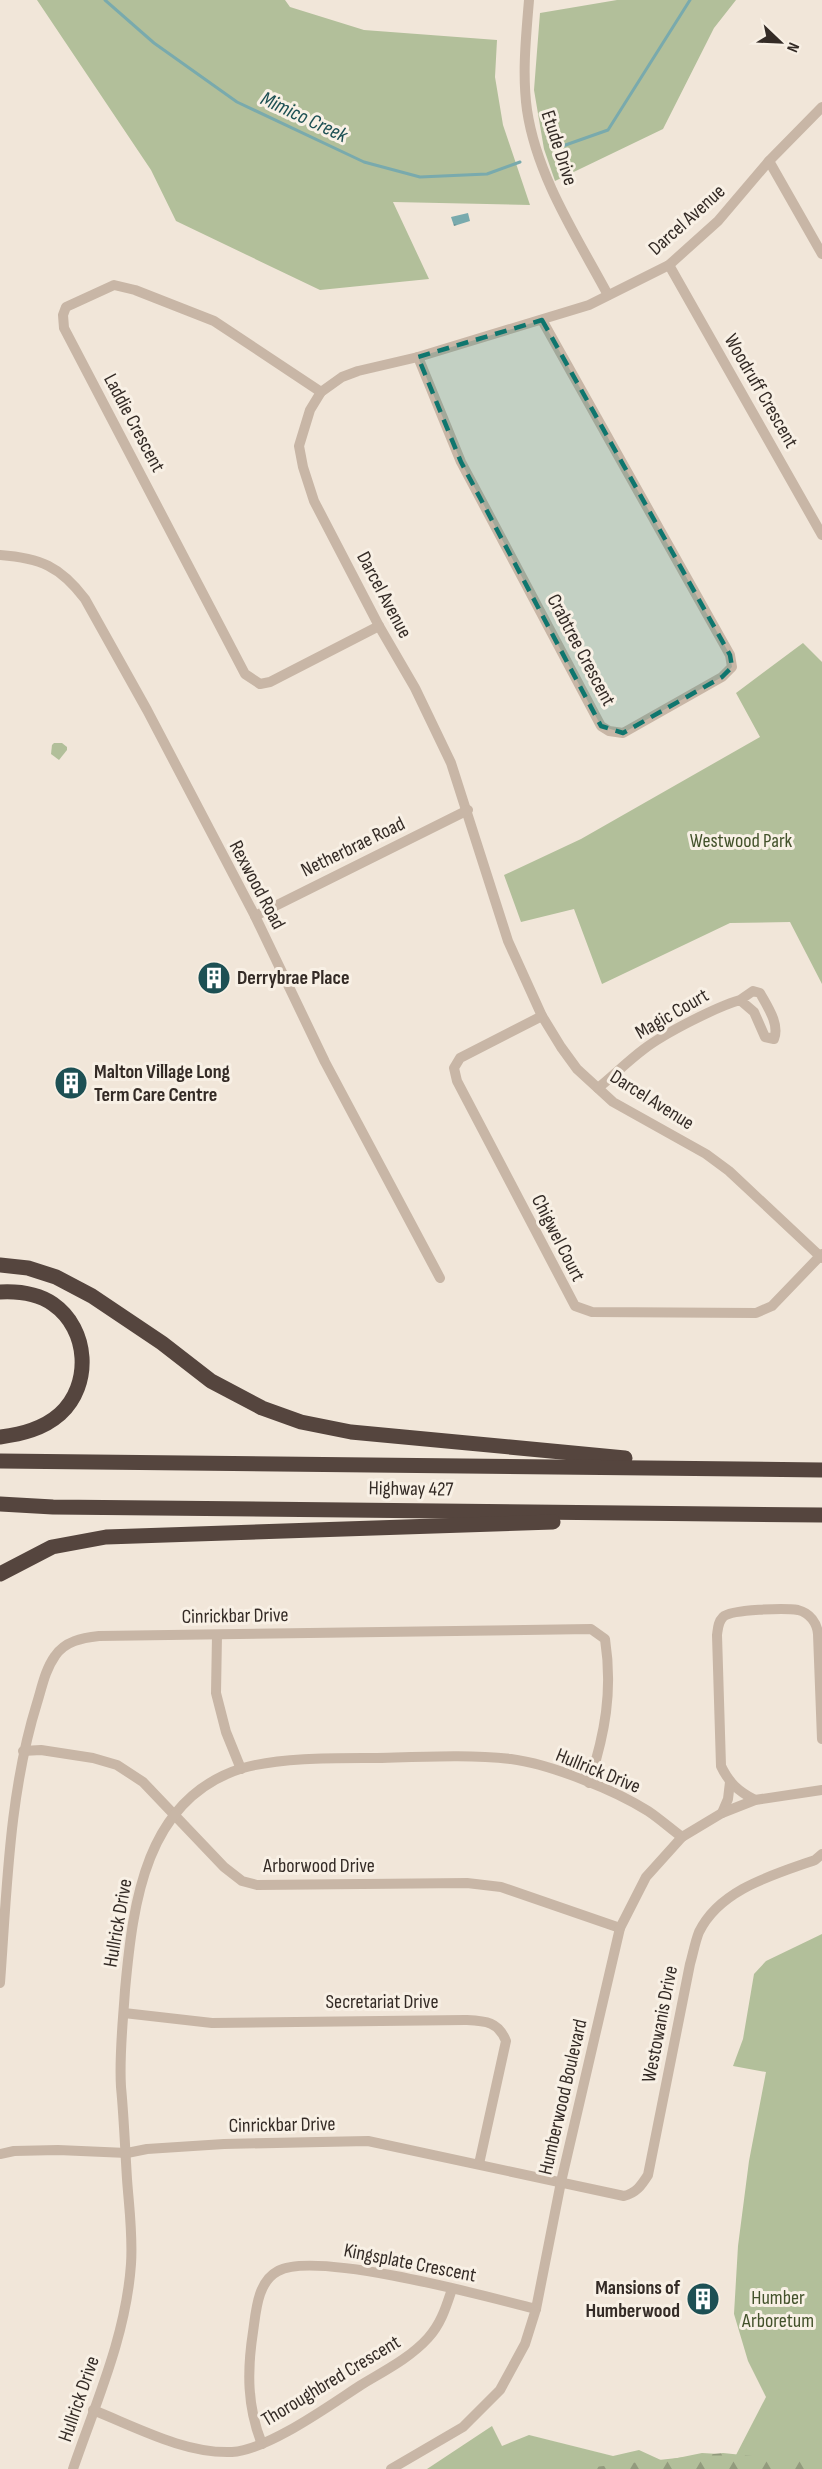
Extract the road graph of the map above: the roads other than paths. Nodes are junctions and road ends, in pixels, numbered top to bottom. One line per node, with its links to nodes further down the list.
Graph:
1 (529, 0): 6 (street, Etude Drive)
2 (822, 107): 3 (street, Darcel Avenue)
3 (769, 161): 4 (street); 5 (street, Darcel Avenue)
4 (822, 254)
5 (669, 265): 6 (street, Darcel Avenue); 10 (street, Woodruff Crescent)
6 (608, 295): 7 (street, Darcel Avenue)
7 (542, 321): 8 (street, Darcel Avenue); 8 (street, Crabtree Crescent)
8 (418, 357): 9 (street, Darcel Avenue)
9 (321, 392): 12 (street, Darcel Avenue); 12 (street, Laddie Crescent)
10 (822, 535)
11 (0, 555): 14 (street, Rexwood Road)
12 (379, 626): 13 (street, Darcel Avenue)
13 (468, 810): 14 (street, Netherbrae Road); 16 (street, Darcel Avenue)
14 (255, 916): 20 (street, Rexwood Road)
15 (740, 1000): 17 (street, Magic Court)
16 (542, 1016): 17 (street, Darcel Avenue); 18 (street, Chigwel Court)
17 (598, 1088): 18 (street, Darcel Avenue)
18 (821, 1257)
19 (0, 1265): 24 (highway)
20 (440, 1278)
21 (0, 1292): 22 (highway)
22 (0, 1437)
23 (0, 1461): 24 (highway, Highway 427)
24 (726, 1468): 25 (highway, Highway 427)
25 (822, 1470)
26 (0, 1504): 27 (highway, Highway 427)
27 (636, 1513): 28 (highway, Highway 427); 29 (highway)
28 (822, 1515)
29 (0, 1574)
30 (217, 1635): 32 (street, Cinrickbar Drive); 33 (street); 35 (street, Cinrickbar Drive)
31 (822, 1739): 34 (street)
32 (23, 1751): 39 (street, Arborwood Drive); 43 (street, Cinrickbar Drive)
33 (242, 1769): 35 (street, Hullrick Drive); 39 (street, Hullrick Drive)
34 (730, 1782): 37 (street); 38 (street)
35 (589, 1783): 40 (street, Hullrick Drive)
36 (822, 1790): 37 (street, Humberwood Boulevard)
37 (755, 1800): 38 (street, Humberwood Boulevard)
38 (722, 1813): 40 (street, Humberwood Boulevard)
39 (176, 1814): 42 (street, Arborwood Drive); 44 (street, Hullrick Drive)
40 (682, 1837): 42 (street, Humberwood Boulevard)
41 (822, 1854): 48 (street, Westowanis Drive)
42 (620, 1928): 48 (street, Humberwood Boulevard)
43 (0, 1983)
44 (124, 2013): 45 (street, Hullrick Drive); 47 (street, Secretariat Drive)
45 (127, 2152): 46 (street, Cinrickbar Drive); 47 (street, Cinrickbar Drive); 51 (street, Hullrick Drive)
46 (0, 2154)
47 (479, 2164): 48 (street, Cinrickbar Drive)
48 (561, 2182): 50 (street, Humberwood Boulevard)
49 (452, 2289): 50 (street, Kingsplate Crescent); 52 (street, Thoroughbred Crescent); 52 (street, Kingsplate Crescent)
50 (537, 2309): 54 (street, Humberwood Boulevard)
51 (93, 2410): 52 (street, Thoroughbred Crescent); 53 (street, Hullrick Drive)
52 (262, 2444)
53 (73, 2469)
54 (391, 2469)

